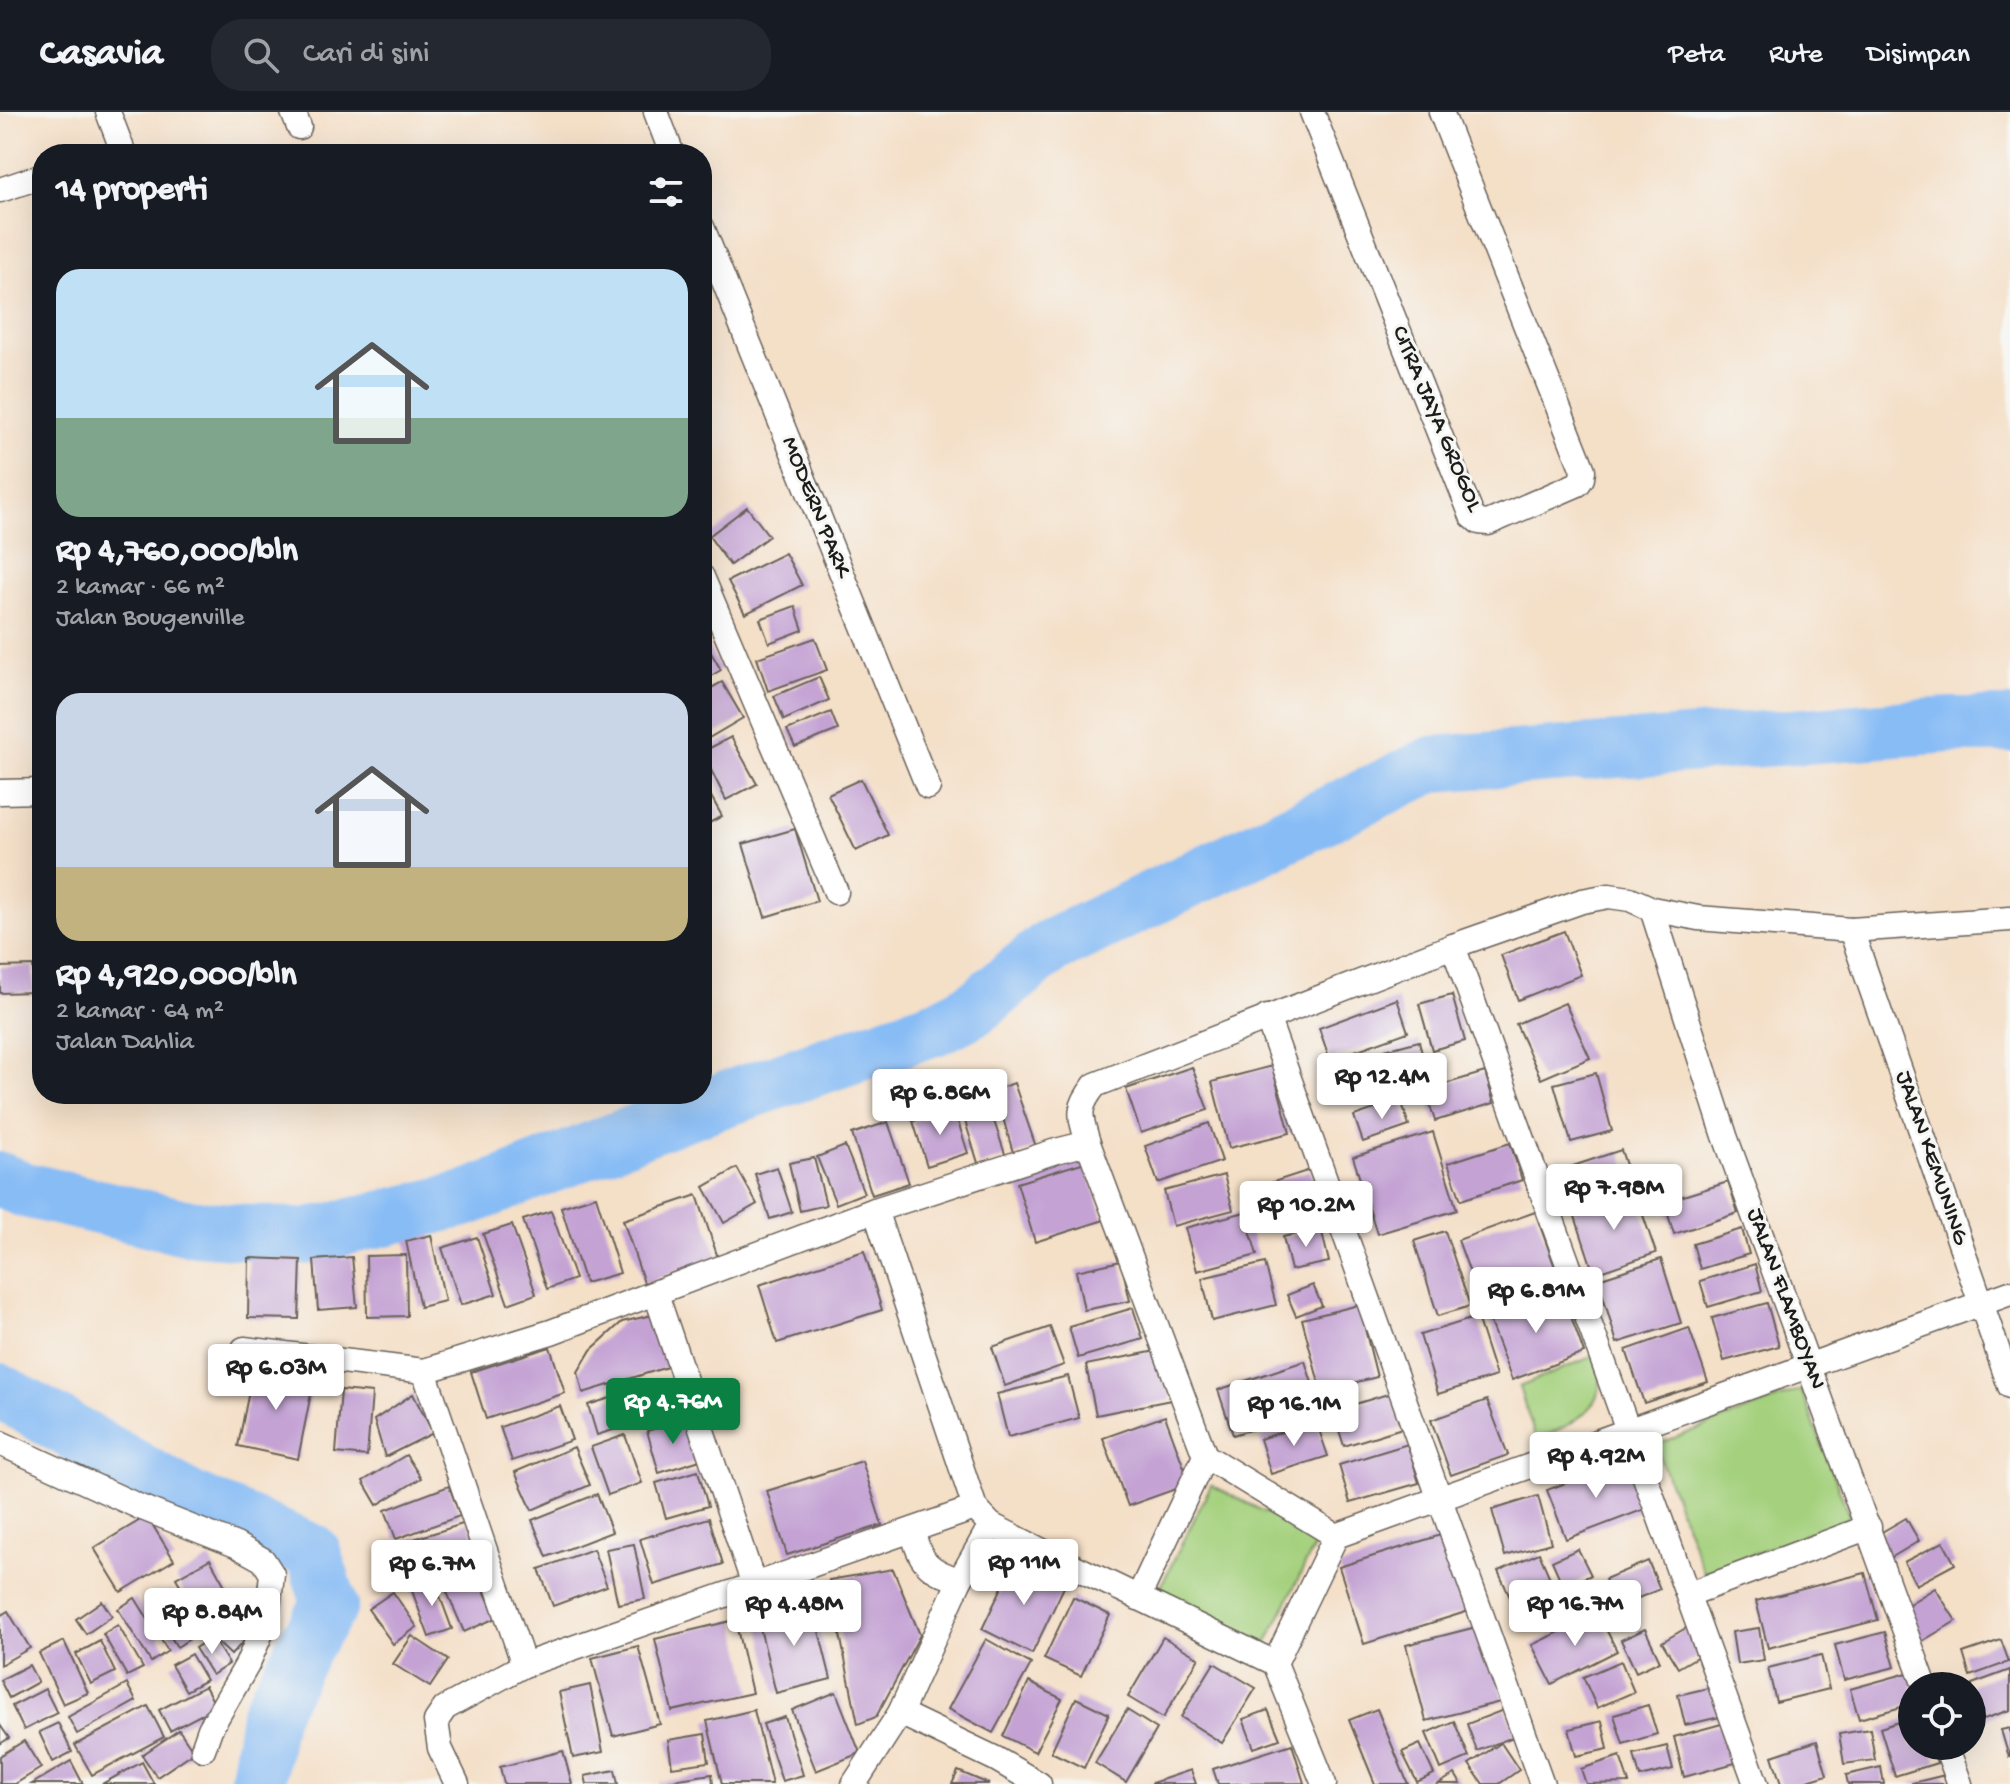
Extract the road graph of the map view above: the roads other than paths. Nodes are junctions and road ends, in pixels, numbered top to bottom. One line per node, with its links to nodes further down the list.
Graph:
1 (108, 112): 5 (street)
2 (656, 112): 6 (street)
3 (1312, 112): 4 (street, CITRA JAYA GROGOL)
4 (1441, 112)
5 (115, 144)
6 (668, 144)
7 (32, 179): 8 (street)
8 (0, 190)
9 (712, 252): 11 (street, MODERN PARK)
10 (712, 620): 14 (street)
11 (928, 787)
12 (32, 791): 13 (street)
13 (0, 792)
14 (836, 892)
15 (1652, 909): 17 (street); 18 (street); 26 (street, JALAN FLAMBOYAN)
16 (2010, 919): 17 (street)
17 (1851, 930): 24 (street, JALAN KEMUNING)
18 (1453, 946): 19 (street); 29 (street)
19 (1267, 1017): 20 (street); 32 (street)
20 (1088, 1143): 21 (street); 31 (street)
21 (875, 1210): 23 (street); 33 (street)
22 (2010, 1293): 24 (street)
23 (656, 1294): 27 (street); 38 (street)
24 (1981, 1304): 26 (street); 28 (street, JALAN KEMUNING)
25 (244, 1349): 27 (street)
26 (1809, 1365): 29 (street); 34 (street, JALAN FLAMBOYAN)
27 (424, 1371): 42 (street)
28 (2010, 1386)
29 (1630, 1430): 32 (street); 39 (street)
30 (0, 1443): 45 (street)
31 (1205, 1456): 36 (street); 40 (street)
32 (1440, 1498): 36 (street); 51 (street)
33 (983, 1517): 35 (street); 37 (street); 40 (street)
34 (1869, 1527): 39 (street); 43 (street, JALAN FLAMBOYAN)
35 (913, 1530): 37 (street); 38 (street)
36 (1336, 1536): 41 (street)
37 (960, 1580): 44 (street)
38 (754, 1585): 42 (street)
39 (1689, 1594): 52 (street)
40 (1138, 1598): 41 (street)
41 (1275, 1663): 50 (street)
42 (524, 1665): 47 (street)
43 (1920, 1672)
44 (900, 1713): 48 (street); 49 (street)
45 (203, 1749)
46 (1951, 1760): 53 (street)
47 (457, 1784)
48 (854, 1784)
49 (1039, 1784)
50 (1324, 1784)
51 (1542, 1784)
52 (1756, 1784)
53 (1960, 1784)

